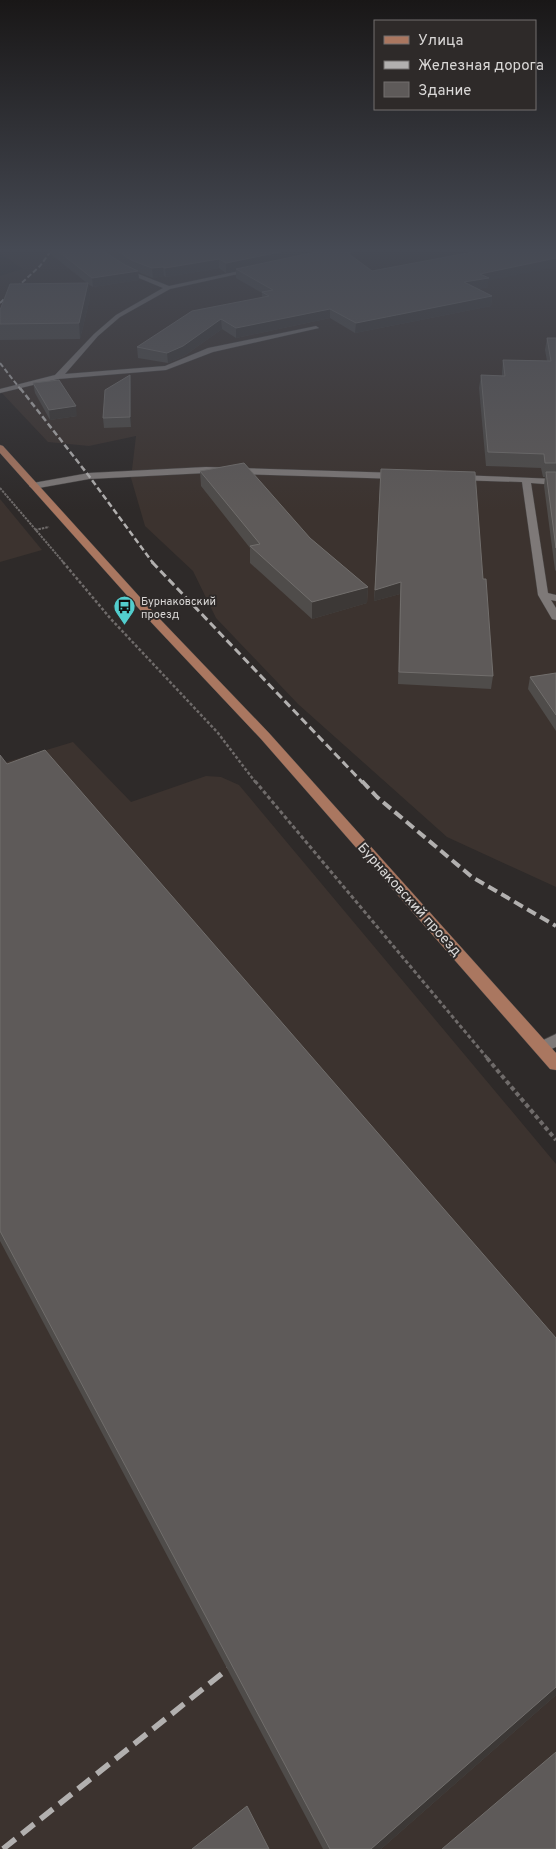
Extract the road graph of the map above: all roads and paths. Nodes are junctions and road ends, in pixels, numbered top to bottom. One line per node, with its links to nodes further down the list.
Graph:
1 (94, 337): 3 (lane)
2 (272, 337): 3 (lane)
3 (58, 377): 4 (lane)
4 (0, 391)
5 (0, 448): 10 (main road, Бурнаковский проезд)
6 (410, 476): 10 (lane)
7 (449, 478): 8 (lane)
8 (526, 480): 9 (lane); 12 (lane)
9 (556, 482)
10 (33, 486): 15 (main road, Бурнаковский проезд)
11 (0, 488): 17 (path)
12 (543, 595): 13 (lane); 14 (lane)
13 (556, 598)
14 (556, 617)
15 (549, 1044): 16 (main road, Бурнаковский проезд)
16 (556, 1064)
17 (556, 1140)

